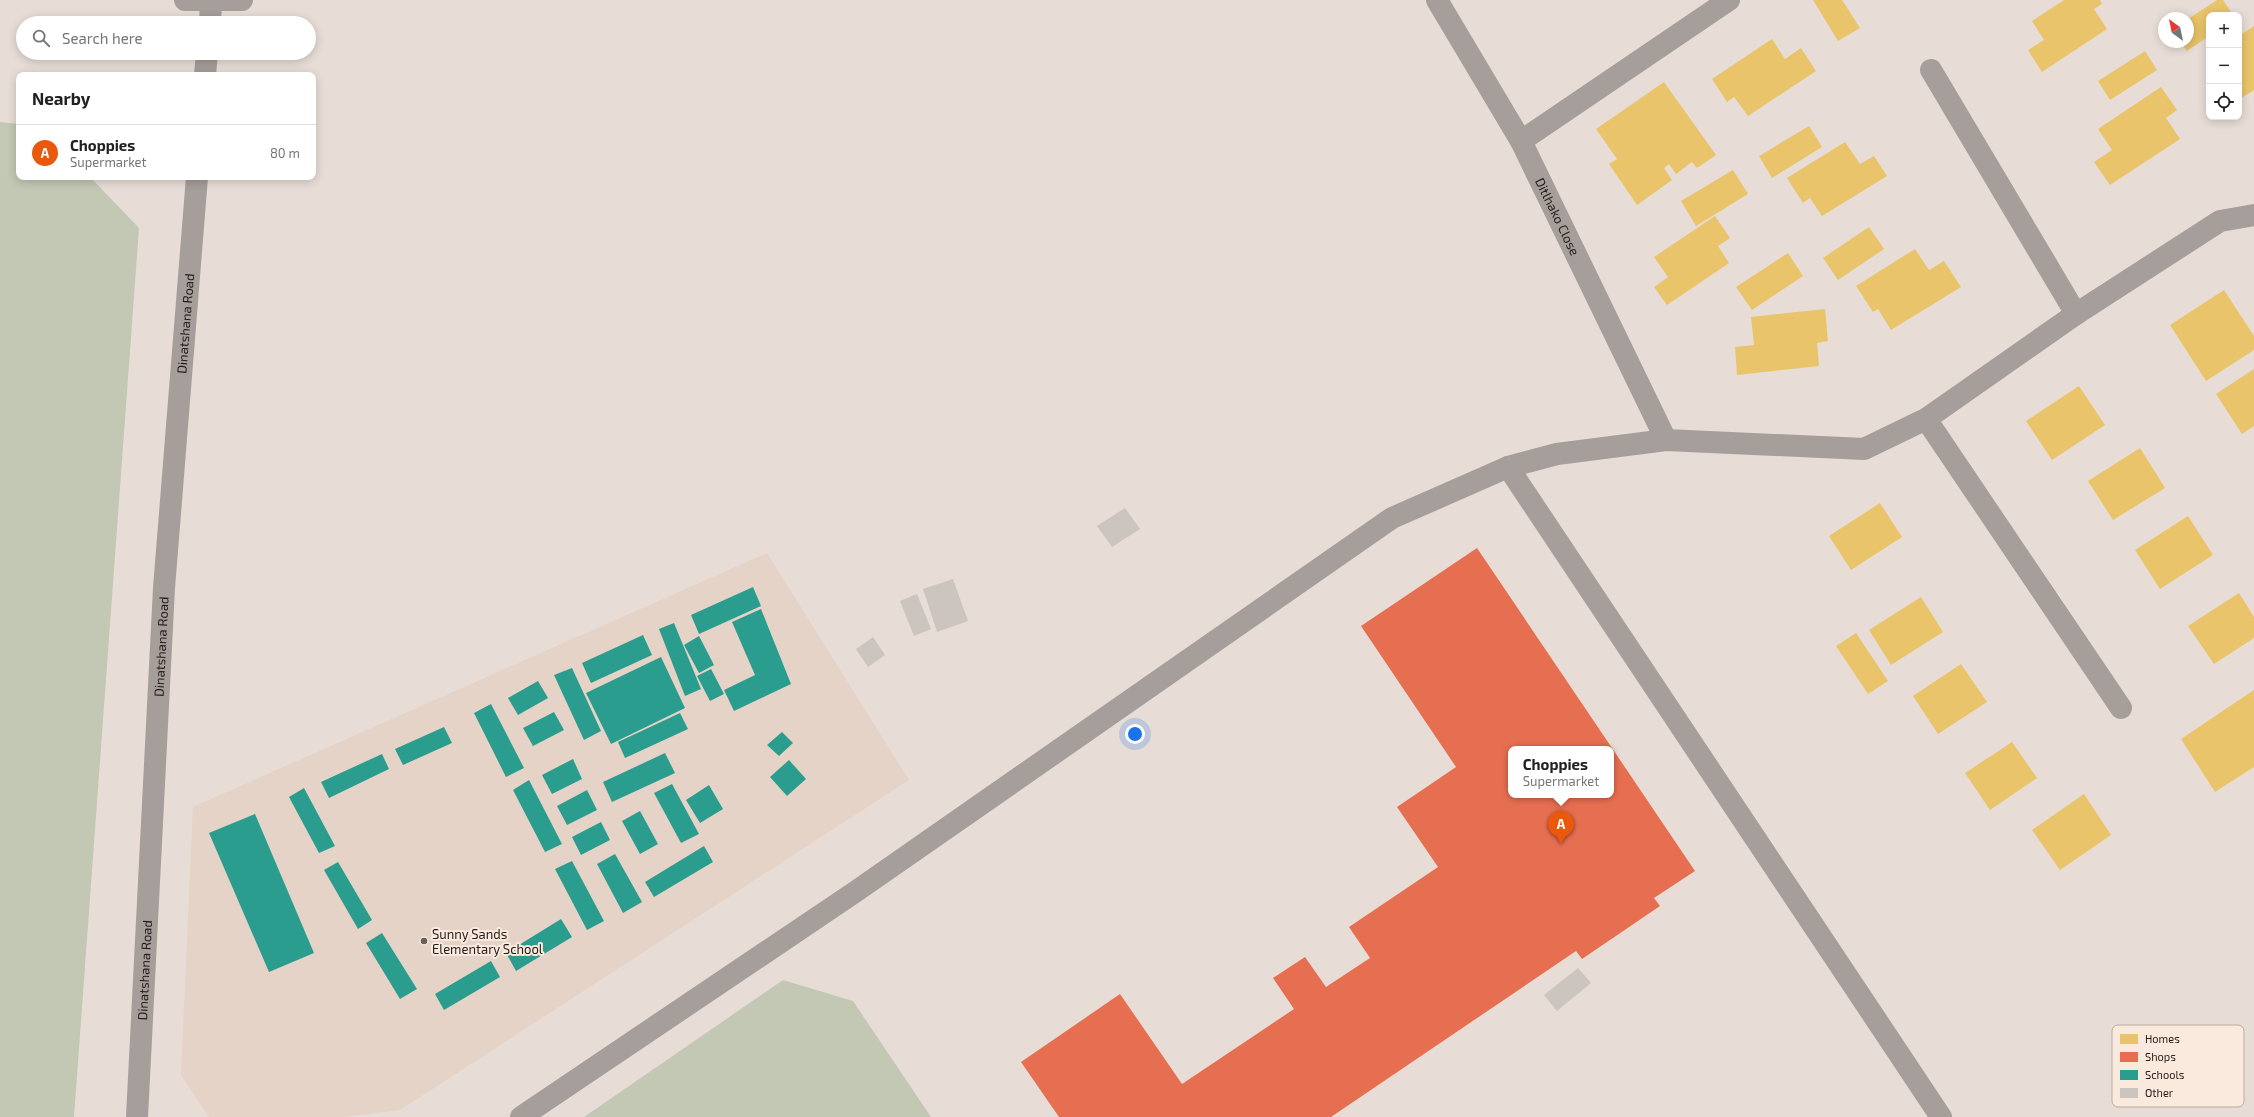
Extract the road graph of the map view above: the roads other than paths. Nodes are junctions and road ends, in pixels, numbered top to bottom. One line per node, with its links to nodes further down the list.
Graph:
1 (185, 0): 5 (street)
2 (242, 0): 5 (street)
3 (1437, 0): 10 (street, Ditlhako Close)
4 (1728, 0): 10 (street)
5 (212, 2): 6 (street)
6 (211, 16)
7 (207, 60): 9 (street)
8 (1931, 70): 13 (street)
9 (206, 72)
10 (1521, 140): 15 (street, Ditlhako Close)
11 (197, 180): 18 (street, Dinatshana Road)
12 (2254, 215): 13 (street)
13 (2076, 314): 14 (street)
14 (1926, 419): 15 (street); 17 (street)
15 (1666, 440): 16 (street)
16 (1508, 466): 19 (street); 20 (street)
17 (2121, 708)
18 (137, 1117)
19 (521, 1117)
20 (1941, 1117)

